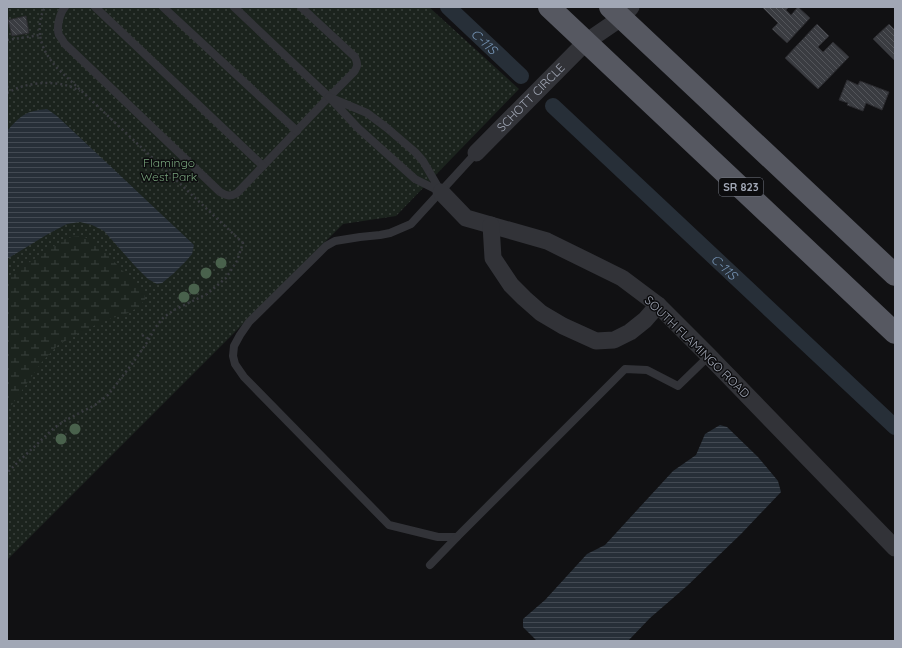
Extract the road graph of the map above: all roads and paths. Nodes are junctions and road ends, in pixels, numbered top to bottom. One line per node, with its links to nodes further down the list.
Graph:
1 (44, 7): 9 (path)
2 (65, 7): 18 (lane)
3 (95, 7): 18 (lane)
4 (163, 7): 16 (lane)
5 (234, 7): 15 (lane)
6 (301, 7): 15 (lane)
7 (549, 7): 11 (highway, SR 823)
8 (617, 10): 11 (street, SCHOTT CIRCLE); 21 (highway)
9 (40, 35): 10 (path); 14 (path)
10 (7, 40)
11 (586, 42): 17 (street, SCHOTT CIRCLE); 23 (highway, SR 823)
12 (7, 86): 13 (path)
13 (8, 92): 14 (path)
14 (84, 93): 25 (path)
15 (329, 97): 16 (lane); 19 (lane); 19 (lane)
16 (297, 131): 18 (lane)
17 (476, 153): 19 (lane)
18 (263, 166)
19 (441, 192): 20 (street, SOUTH FLAMINGO ROAD); 28 (lane)
20 (491, 225): 22 (street, SOUTH FLAMINGO ROAD); 22 (street)
21 (895, 275)
22 (658, 305): 26 (street, SOUTH FLAMINGO ROAD)
23 (895, 333)
24 (142, 335): 25 (path)
25 (149, 339): 27 (path)
26 (709, 356): 28 (lane); 29 (street, SOUTH FLAMINGO ROAD)
27 (7, 473)
28 (457, 537): 30 (lane)
29 (895, 548)
30 (430, 565)

